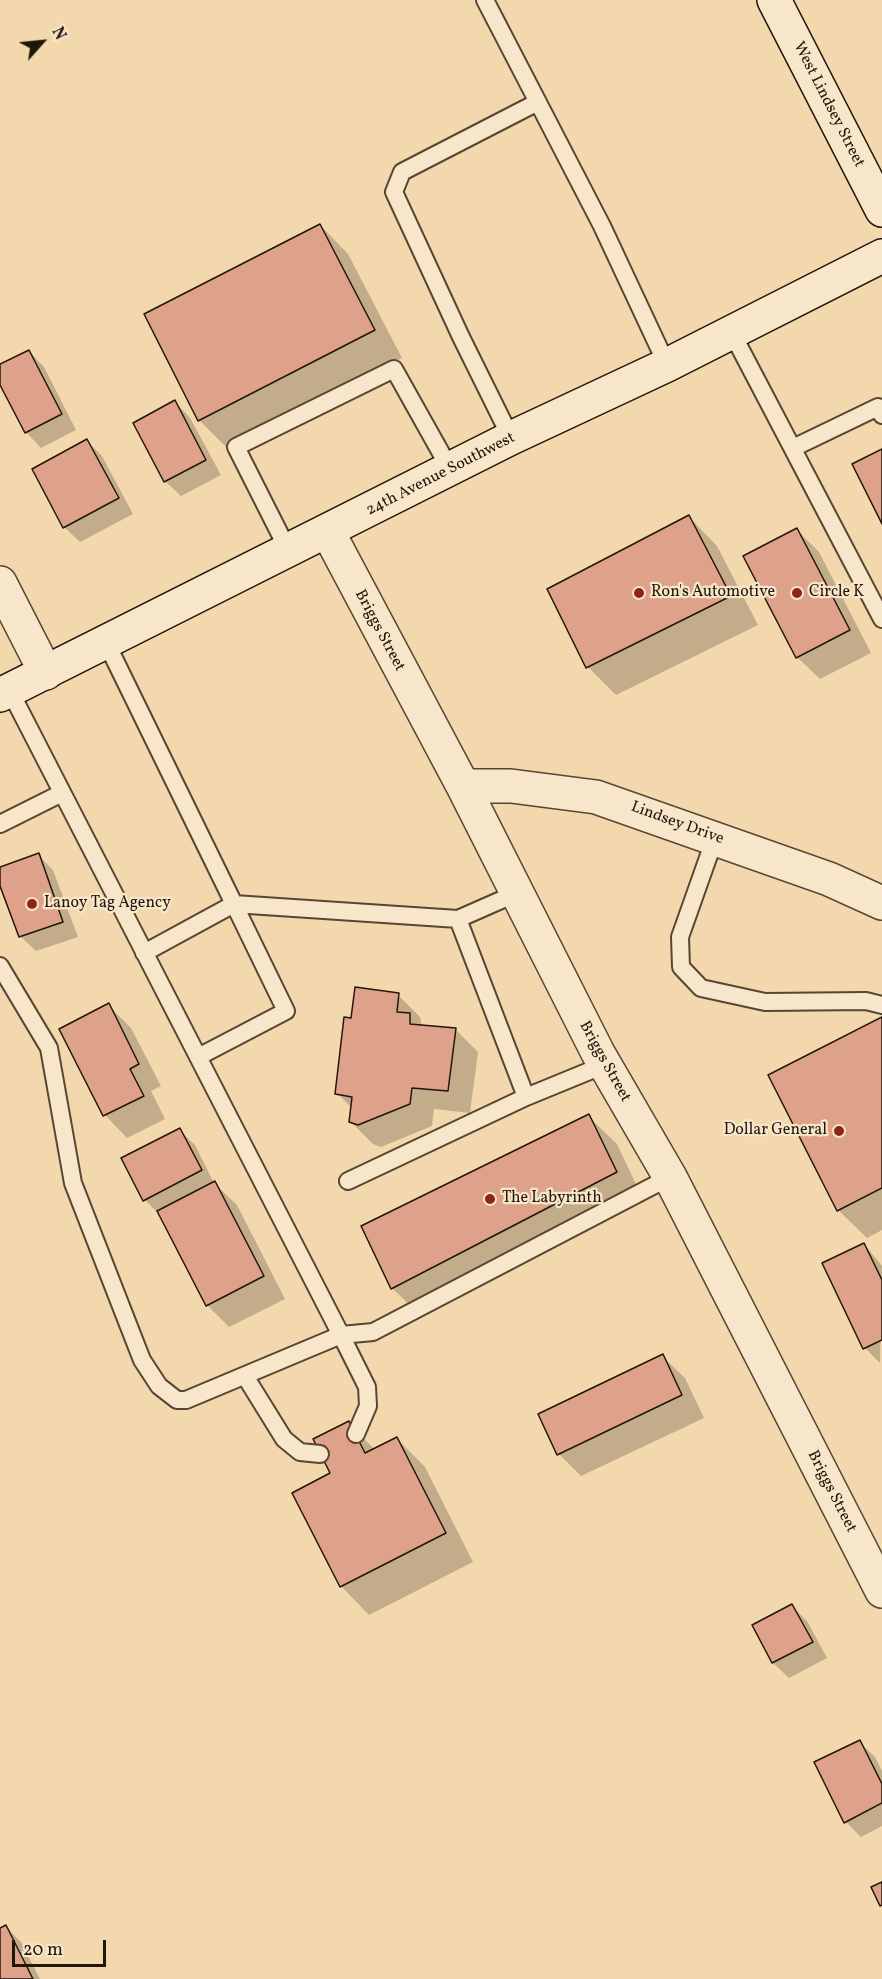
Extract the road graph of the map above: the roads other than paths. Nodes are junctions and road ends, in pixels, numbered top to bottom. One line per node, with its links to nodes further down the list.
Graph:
1 (485, 0): 3 (lane)
2 (774, 0): 4 (street, West Lindsey Street)
3 (538, 102): 7 (lane); 9 (lane)
4 (882, 210)
5 (882, 256): 6 (street, 24th Avenue Southwest)
6 (732, 333): 7 (street, 24th Avenue Southwest); 10 (lane)
7 (667, 365): 9 (street, 24th Avenue Southwest)
8 (882, 415): 10 (lane)
9 (512, 438): 11 (street, 24th Avenue Southwest)
10 (793, 448): 15 (lane)
11 (450, 469): 12 (street, 24th Avenue Southwest); 13 (lane)
12 (328, 532): 13 (street, 24th Avenue Southwest); 19 (street, Briggs Street)
13 (289, 552): 16 (street, 24th Avenue Southwest)
14 (0, 583): 17 (street)
15 (882, 619)
16 (106, 642): 17 (street, 24th Avenue Southwest); 25 (lane)
17 (46, 673): 18 (street, 24th Avenue Southwest)
18 (5, 693): 20 (lane)
19 (463, 786): 22 (street, Lindsey Drive); 23 (street, Briggs Street)
20 (62, 793): 21 (lane); 27 (lane)
21 (0, 824)
22 (715, 838): 24 (street, Lindsey Drive); 29 (lane)
23 (517, 894): 26 (lane); 31 (street, Briggs Street)
24 (882, 903)
25 (234, 904): 26 (lane); 27 (lane); 30 (lane)
26 (458, 919): 32 (lane)
27 (144, 952): 30 (lane)
28 (0, 966): 36 (lane)
29 (882, 1005)
30 (198, 1057): 35 (lane)
31 (604, 1065): 32 (lane); 33 (street, Briggs Street)
32 (526, 1097): 34 (lane)
33 (670, 1177): 35 (lane); 39 (street, Briggs Street)
34 (348, 1180)
35 (341, 1335): 36 (lane); 37 (lane)
36 (245, 1376): 38 (lane)
37 (356, 1434)
38 (320, 1454)
39 (882, 1591)

